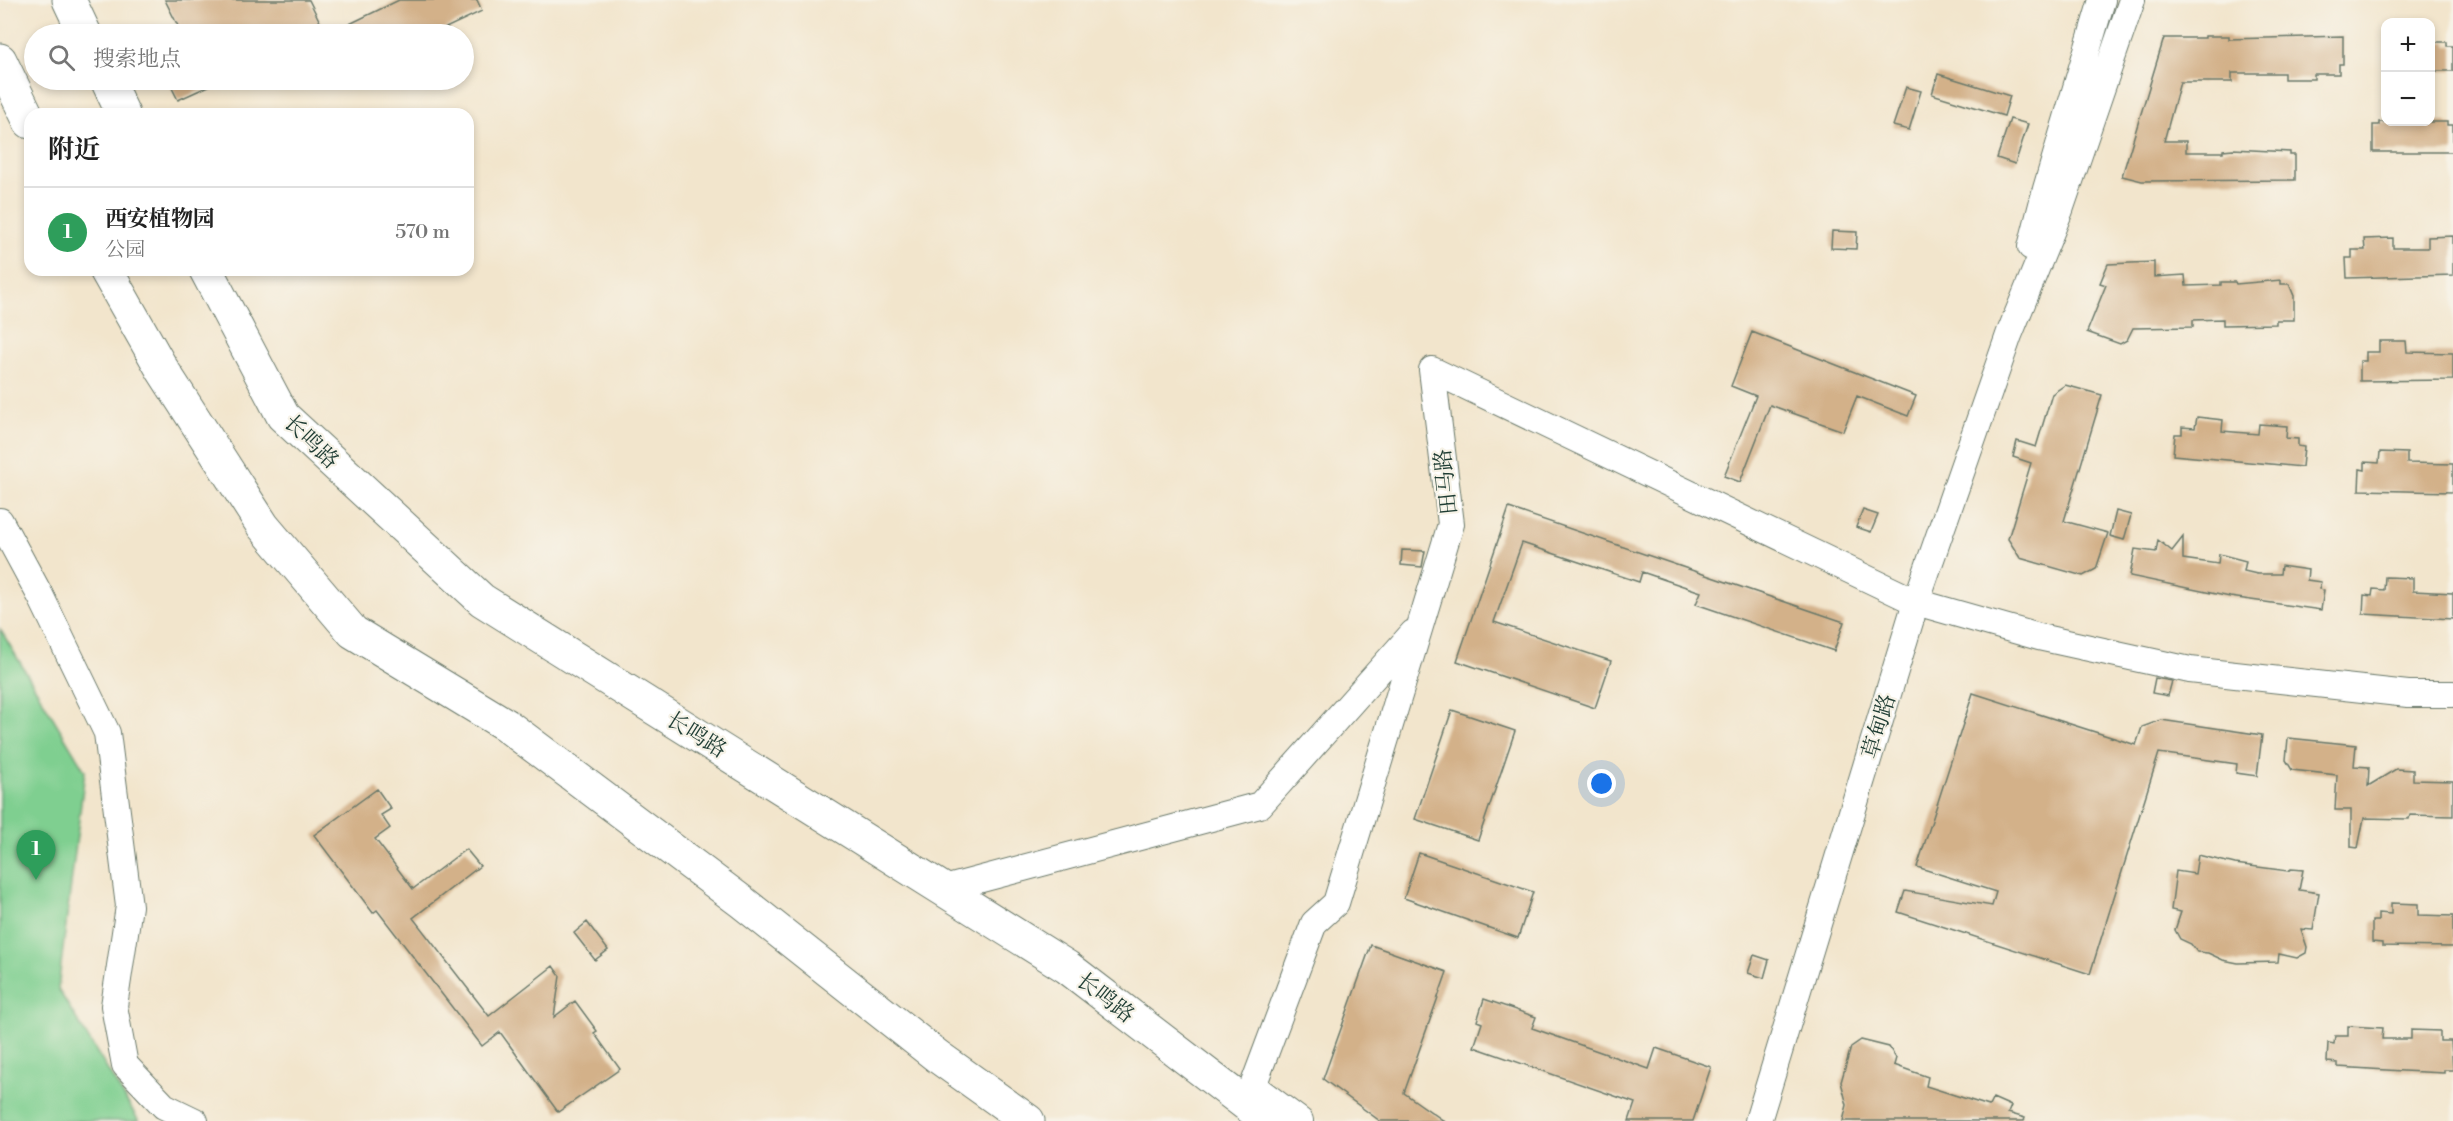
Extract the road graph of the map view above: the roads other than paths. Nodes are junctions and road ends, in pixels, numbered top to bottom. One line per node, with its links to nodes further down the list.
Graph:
1 (69, 0): 4 (main road)
2 (2102, 0): 11 (street)
3 (2132, 0): 11 (street)
4 (80, 24)
5 (0, 60): 8 (main road)
6 (111, 90): 7 (main road)
7 (120, 108)
8 (24, 110)
9 (109, 276): 18 (main road)
10 (209, 276): 16 (main road, 长鸣路)
11 (2009, 335): 13 (street, 草甸路)
12 (0, 521): 17 (street)
13 (1916, 602): 14 (street, 田马路); 15 (street); 21 (street, 草甸路)
14 (1419, 626): 16 (street); 20 (street, 田马路)
15 (2453, 694)
16 (944, 889): 19 (main road, 长鸣路)
17 (195, 1121)
18 (1028, 1121)
19 (1268, 1121)
20 (1300, 1121)
21 (1758, 1121)

